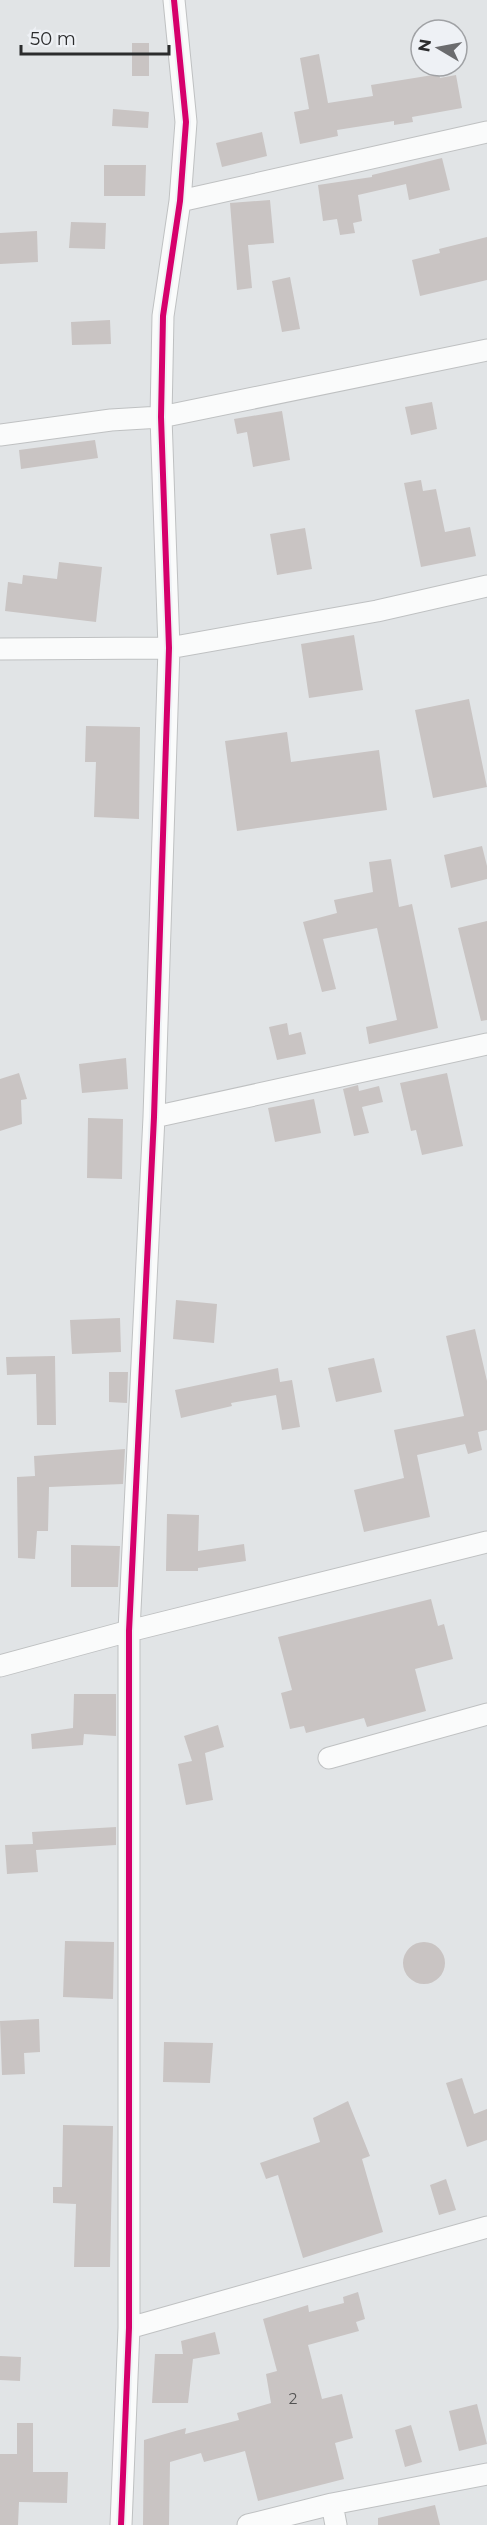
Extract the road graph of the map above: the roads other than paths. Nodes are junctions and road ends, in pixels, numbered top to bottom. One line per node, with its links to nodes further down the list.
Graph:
1 (174, 0): 3 (street)
2 (487, 132): 3 (street)
3 (180, 201): 5 (street)
4 (487, 350): 5 (street)
5 (161, 417): 6 (street); 8 (street)
6 (0, 435)
7 (487, 586): 8 (street)
8 (169, 648): 9 (street); 11 (street)
9 (0, 650)
10 (487, 1044): 11 (street)
11 (154, 1117): 13 (street)
12 (487, 1542): 13 (street)
13 (129, 1631): 14 (street); 18 (street)
14 (0, 1666)
15 (487, 1714): 16 (street)
16 (329, 1758)
17 (487, 2228): 18 (street)
18 (129, 2328): 21 (street)
19 (487, 2474): 20 (street)
20 (332, 2504): 22 (street); 23 (street)
21 (121, 2525)
22 (248, 2525)
23 (336, 2525)

